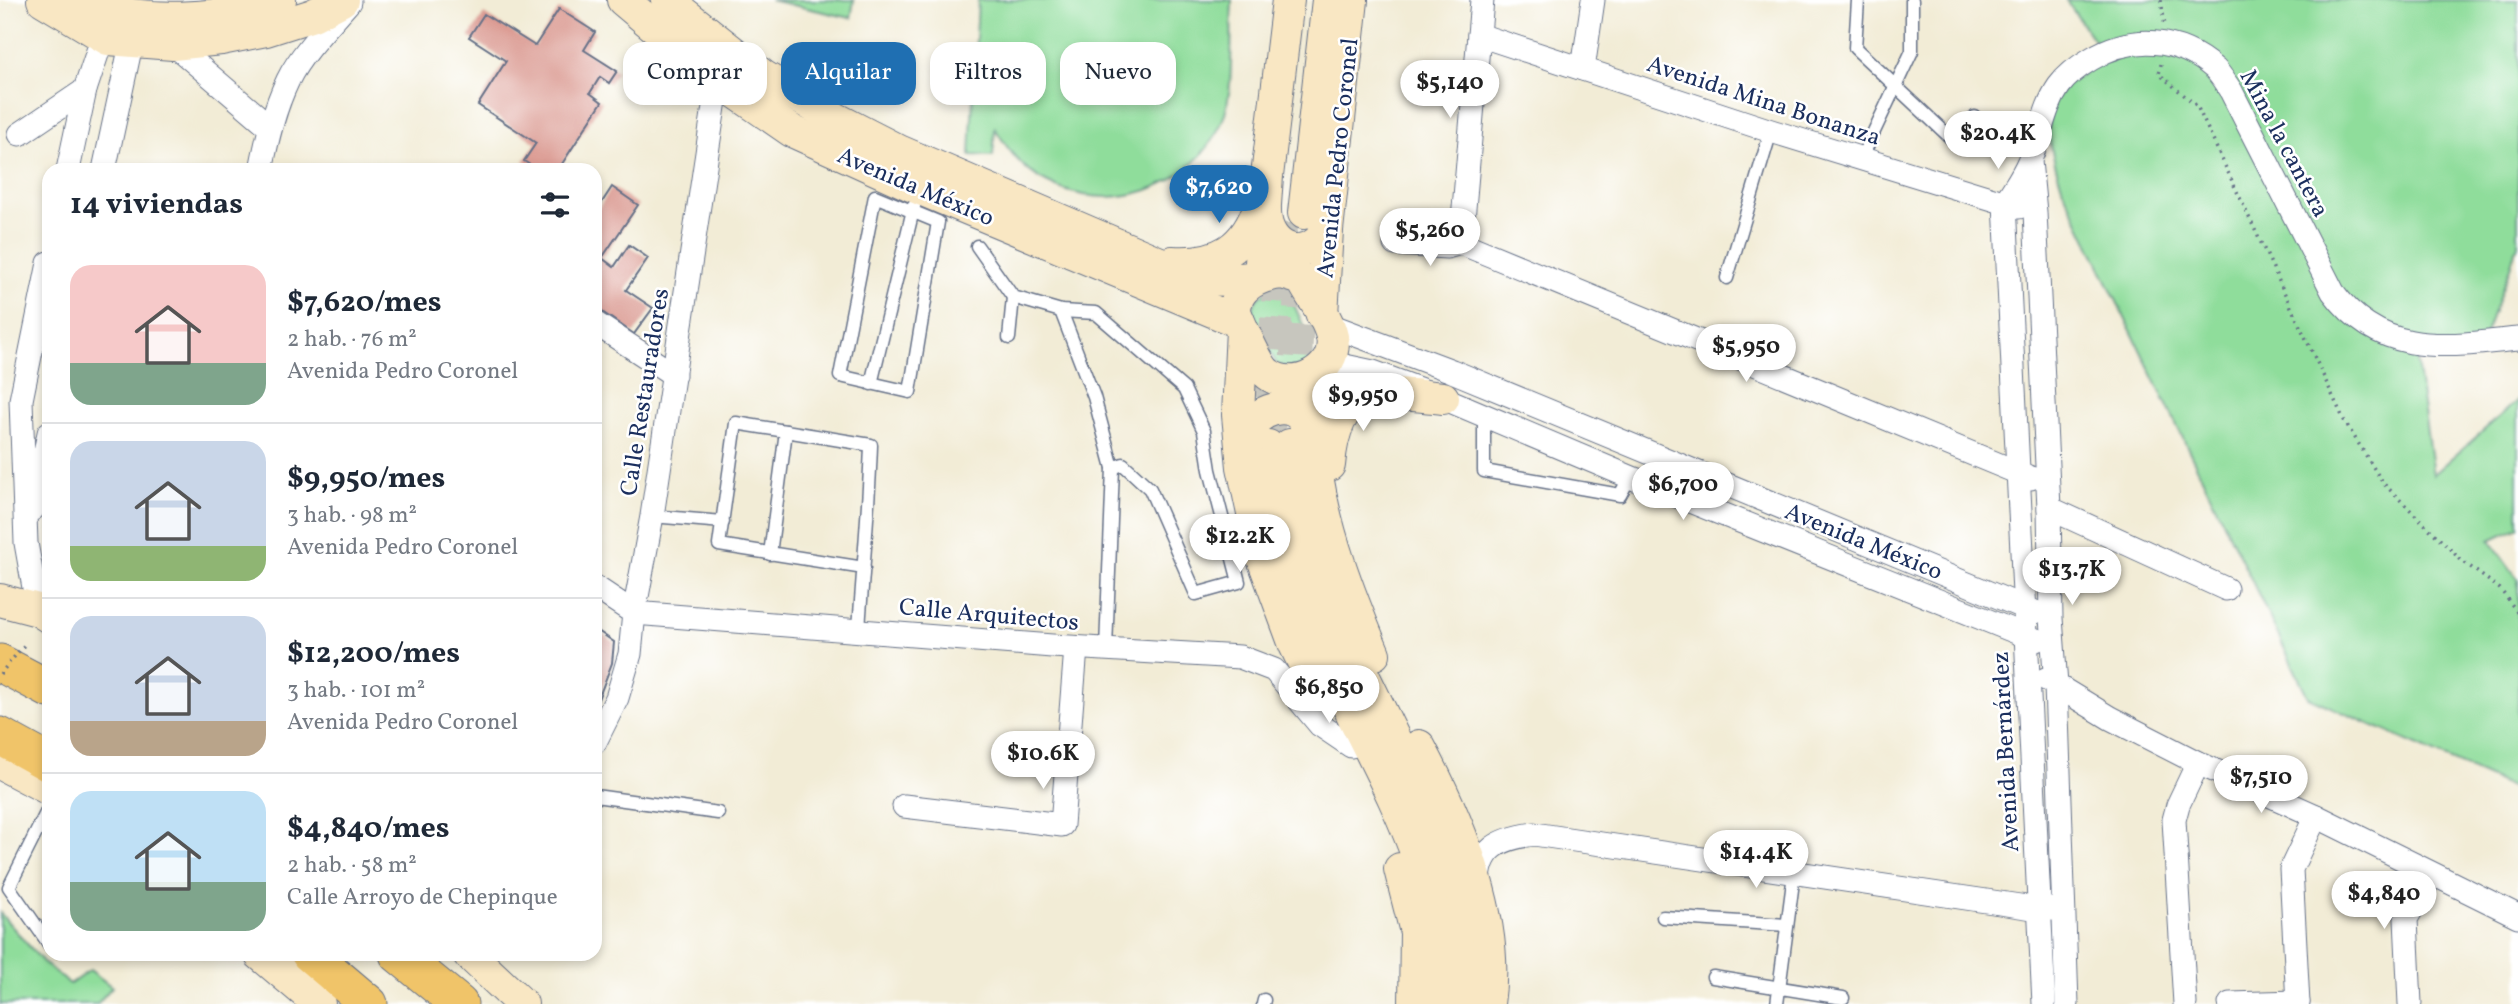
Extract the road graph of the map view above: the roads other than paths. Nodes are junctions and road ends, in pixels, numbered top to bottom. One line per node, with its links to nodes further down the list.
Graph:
1 (43, 0): 16 (street)
2 (82, 0): 16 (street)
3 (280, 0): 16 (street)
4 (342, 0): 20 (street)
5 (351, 0): 28 (street)
6 (623, 0): 18 (street, Avenida México)
7 (667, 0): 19 (street, Avenida México)
8 (1288, 0): 38 (street, Avenida Pedro Coronel)
9 (1306, 0): 38 (street, Avenida Pedro Coronel)
10 (1328, 0): 38 (street, Avenida Pedro Coronel)
11 (1352, 0): 38 (street, Avenida Pedro Coronel)
12 (1482, 0): 17 (street)
13 (1594, 0): 21 (street)
14 (1858, 0): 23 (lane)
15 (1912, 0): 23 (lane)
16 (125, 17): 20 (street); 24 (street); 34 (street)
17 (1479, 35): 21 (street, Avenida Mina Bonanza); 40 (street)
18 (673, 42)
19 (720, 42)
20 (173, 44): 28 (street)
21 (1583, 69): 29 (street, Avenida Mina Bonanza)
22 (767, 79): 43 (street, Avenida México)
23 (1894, 87): 27 (lane); 31 (lane)
24 (85, 90): 30 (street); 33 (street)
25 (714, 105): 55 (street, Calle Restauradores)
26 (754, 105): 36 (street, Avenida México)
27 (1975, 117)
28 (270, 127): 35 (street)
29 (1771, 131): 31 (street, Avenida Mina Bonanza); 45 (lane)
30 (20, 134)
31 (1861, 159): 37 (street, Avenida Mina Bonanza)
32 (2030, 161): 37 (street); 39 (street); 53 (street, Mina la cantera)
33 (69, 163)
34 (105, 163)
35 (262, 163)
36 (917, 201): 50 (street, Avenida México); 56 (lane); 56 (lane); 56 (lane)
37 (2005, 203): 39 (street, Avenida Mina Bonanza); 65 (street, Avenida Bernárdez)
38 (1289, 207): 43 (street); 44 (street, Avenida Pedro Coronel); 49 (street, Avenida Pedro Coronel)
39 (2035, 212): 67 (street)
40 (1461, 243): 41 (street); 65 (street)
41 (1395, 244)
42 (977, 246): 47 (lane)
43 (1160, 261): 44 (street, Avenida México)
44 (1259, 277): 49 (street); 50 (street)
45 (1727, 278)
46 (42, 296): 72 (street)
47 (1013, 297): 48 (lane); 52 (lane)
48 (1061, 311): 64 (lane); 64 (lane)
49 (1324, 320): 54 (street); 79 (street, Avenida México)
50 (1241, 325): 54 (street); 62 (street)
51 (602, 328): 55 (street)
52 (1009, 338)
53 (2518, 339)
54 (1319, 369): 57 (street, Avenida México); 63 (street)
55 (674, 376): 70 (street, Calle Restauradores)
56 (872, 384)
57 (1443, 398): 58 (street, Avenida México); 69 (street)
58 (1484, 415): 66 (street, Avenida México); 66 (lane)
59 (786, 431): 71 (lane); 73 (lane); 74 (lane)
60 (1279, 445): 96 (street)
61 (42, 466): 72 (street)
62 (1243, 467): 63 (street); 96 (street)
63 (1316, 467): 69 (street)
64 (1113, 468): 87 (lane)
65 (2020, 473): 67 (street); 79 (street, Avenida Bernárdez)
66 (1630, 477): 84 (street, Avenida México)
67 (2048, 484): 68 (street)
68 (2049, 508): 75 (street); 82 (street)
69 (1325, 512): 92 (street)
70 (652, 516): 71 (lane); 81 (street, Calle Restauradores)
71 (723, 522): 73 (lane)
72 (26, 543): 78 (street)
73 (770, 554): 74 (lane)
74 (864, 568): 83 (lane)
75 (2227, 589)
76 (602, 594): 81 (street, Calle Arquitectos)
77 (0, 600): 80 (street)
78 (42, 605)
79 (2025, 608): 82 (street, Avenida México); 84 (street, Avenida Bernárdez)
80 (42, 612)
81 (634, 613): 83 (street, Calle Arquitectos); 93 (street, Calle Restauradores)
82 (2051, 618): 85 (street)
83 (859, 629): 86 (street, Calle Arquitectos)
84 (2025, 635): 85 (street, Avenida México); 89 (street, Avenida Bernárdez)
85 (2053, 646): 91 (street)
86 (1076, 648): 87 (street, Calle Arquitectos); 101 (street)
87 (1106, 649): 96 (street, Calle Arquitectos)
88 (13, 654): 90 (main road)
89 (2028, 668): 91 (street); 108 (street, Avenida Bernárdez)
90 (42, 682)
91 (2056, 685): 97 (street); 109 (street)
92 (1394, 700): 96 (street); 107 (street)
93 (602, 728)
94 (0, 736): 95 (main road)
95 (42, 760)
96 (1379, 760): 125 (street); 126 (street); 127 (street)
97 (2198, 762): 103 (street); 132 (street)
98 (0, 763): 99 (street)
99 (42, 785)
100 (602, 797): 102 (lane)
101 (904, 806)
102 (718, 813)
103 (2316, 816): 106 (street); 120 (street)
104 (42, 821): 113 (lane)
105 (1794, 874): 107 (street); 108 (street); 112 (lane)
106 (2432, 875): 110 (street); 134 (street)
107 (1479, 894): 128 (street)
108 (2040, 909): 109 (street); 130 (street, Avenida Bernárdez)
109 (2064, 909): 131 (street)
110 (2518, 916)
111 (1663, 917): 112 (lane)
112 (1787, 925): 118 (lane)
113 (42, 934)
114 (407, 961): 123 (main road)
115 (477, 961): 124 (street)
116 (291, 969): 121 (main road); 122 (main road)
117 (1713, 977): 118 (lane)
118 (1779, 988): 119 (lane); 129 (lane)
119 (1843, 998)
120 (2298, 1003): 133 (street)
121 (350, 1004)
122 (369, 1004)
123 (459, 1004)
124 (522, 1004)
125 (1415, 1004)
126 (1439, 1004)
127 (1463, 1004)
128 (1488, 1004)
129 (1777, 1004)
130 (2044, 1004)
131 (2067, 1004)
132 (2185, 1004)
133 (2230, 1004)
134 (2410, 1004)

